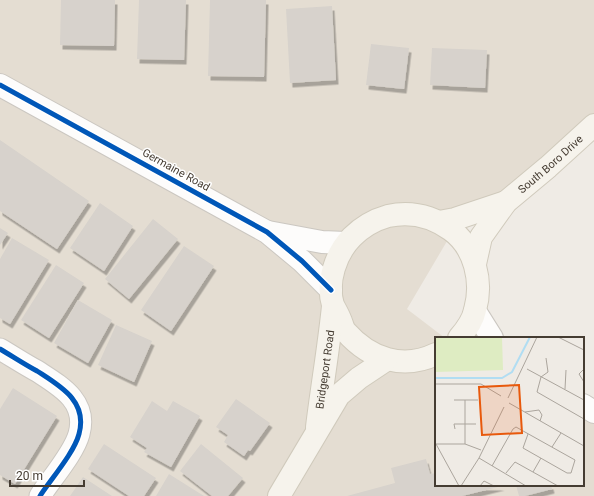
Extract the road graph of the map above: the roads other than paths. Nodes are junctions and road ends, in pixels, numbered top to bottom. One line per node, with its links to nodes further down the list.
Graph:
1 (0, 85): 5 (street, Germaine Road)
2 (594, 125): 3 (main road, South Boro Drive)
3 (506, 202): 4 (main road, South Boro Drive); 7 (main road, South Boro Drive)
4 (439, 222): 6 (main road, Bridgeport Road); 7 (main road)
5 (267, 232): 6 (street, Germaine Road); 8 (street, Germaine Road)
6 (346, 243): 8 (main road, Bridgeport Road)
7 (475, 264): 9 (main road)
8 (332, 297): 14 (main road); 17 (main road, Bridgeport Road)
9 (475, 310): 10 (main road); 11 (street)
10 (459, 337)
11 (491, 337)
12 (0, 348): 18 (street)
13 (435, 355): 14 (main road)
14 (386, 360): 17 (main road, Bridgeport Road)
15 (584, 406): 16 (street)
16 (594, 412)
17 (316, 436): 19 (main road, Bridgeport Road)
18 (40, 496)
19 (279, 496)

